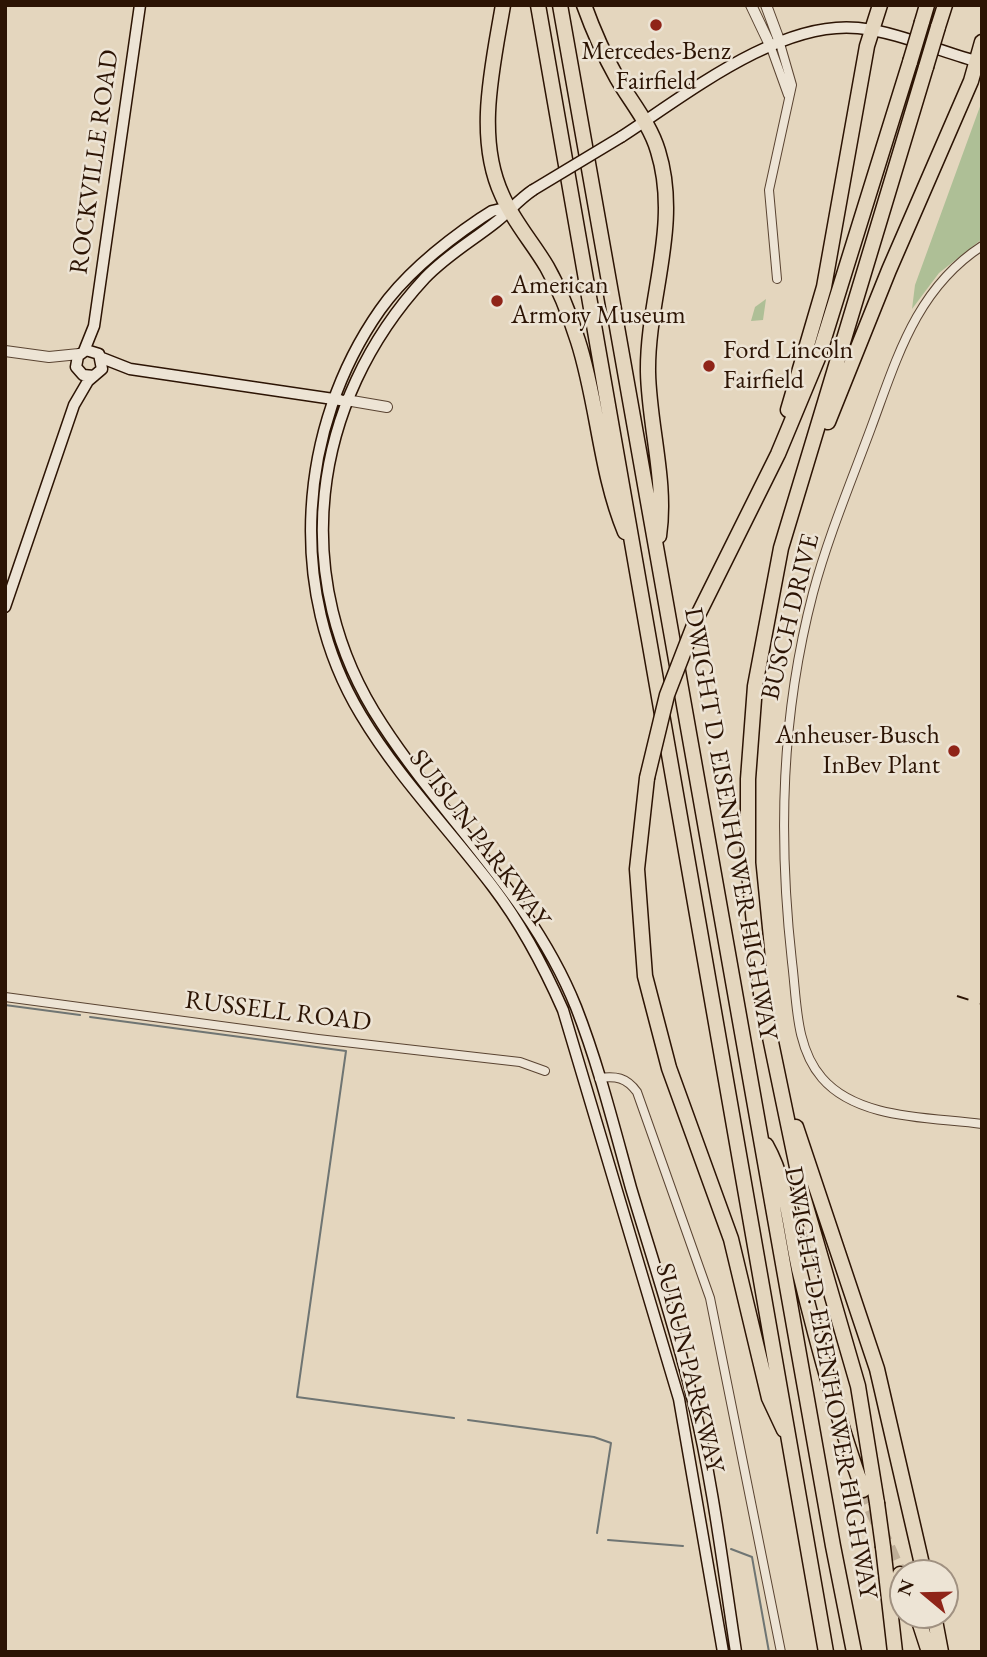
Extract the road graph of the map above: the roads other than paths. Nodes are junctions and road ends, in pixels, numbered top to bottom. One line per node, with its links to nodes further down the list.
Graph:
1 (141, 5): 20 (main road, ROCKVILLE ROAD)
2 (503, 5): 16 (highway)
3 (538, 5): 35 (highway, DWIGHT D. EISENHOWER HIGHWAY)
4 (561, 5): 34 (highway, DWIGHT D. EISENHOWER HIGHWAY)
5 (584, 5): 15 (highway)
6 (751, 5): 13 (street)
7 (766, 5): 13 (street)
8 (880, 5): 11 (highway)
9 (927, 5): 32 (highway, bridge)
10 (945, 5): 33 (highway, bridge)
11 (871, 30): 13 (main road, SUISUN PARKWAY); 14 (main road, SUISUN PARKWAY); 32 (highway)
12 (982, 42): 14 (highway)
13 (774, 43): 15 (main road, SUISUN PARKWAY); 19 (street)
14 (980, 62): 33 (highway)
15 (644, 121): 16 (main road, SUISUN PARKWAY, bridge); 34 (highway)
16 (509, 207): 17 (main road, SUISUN PARKWAY); 35 (highway)
17 (472, 230): 28 (main road, SUISUN PARKWAY); 29 (main road, SUISUN PARKWAY)
18 (982, 246): 41 (street, BUSCH DRIVE)
19 (777, 279)
20 (94, 326): 22 (main road, ROCKVILLE ROAD); 23 (main road, ROCKVILLE ROAD)
21 (5, 351): 24 (street)
22 (81, 352): 23 (main road); 24 (street); 26 (main road)
23 (100, 356): 25 (main road); 27 (main road)
24 (49, 357): 26 (street)
25 (130, 369): 27 (main road); 28 (main road)
26 (78, 370): 27 (main road); 30 (main road)
27 (97, 374): 30 (main road)
28 (334, 399): 29 (main road); 48 (main road, SUISUN PARKWAY)
29 (346, 400): 31 (street); 39 (main road, SUISUN PARKWAY)
30 (74, 405): 36 (main road)
31 (387, 407)
32 (738, 535): 43 (highway, bridge)
33 (781, 548): 40 (highway)
34 (656, 554): 42 (highway, DWIGHT D. EISENHOWER HIGHWAY)
35 (635, 556): 43 (highway, DWIGHT D. EISENHOWER HIGHWAY)
36 (5, 607)
37 (5, 997): 38 (street, RUSSELL ROAD)
38 (545, 1071)
39 (600, 1078): 49 (main road, SUISUN PARKWAY); 50 (street)
40 (779, 1083): 45 (highway); 53 (highway, bridge)
41 (982, 1124)
42 (762, 1136): 44 (highway); 52 (highway, DWIGHT D. EISENHOWER HIGHWAY)
43 (788, 1437): 51 (highway, DWIGHT D. EISENHOWER HIGHWAY)
44 (863, 1490)
45 (921, 1559)
46 (922, 1629): 54 (highway)
47 (936, 1629): 55 (highway)
48 (723, 1652)
49 (736, 1652)
50 (782, 1652)
51 (826, 1652)
52 (854, 1652)
53 (895, 1652)
54 (929, 1652)
55 (940, 1652)

